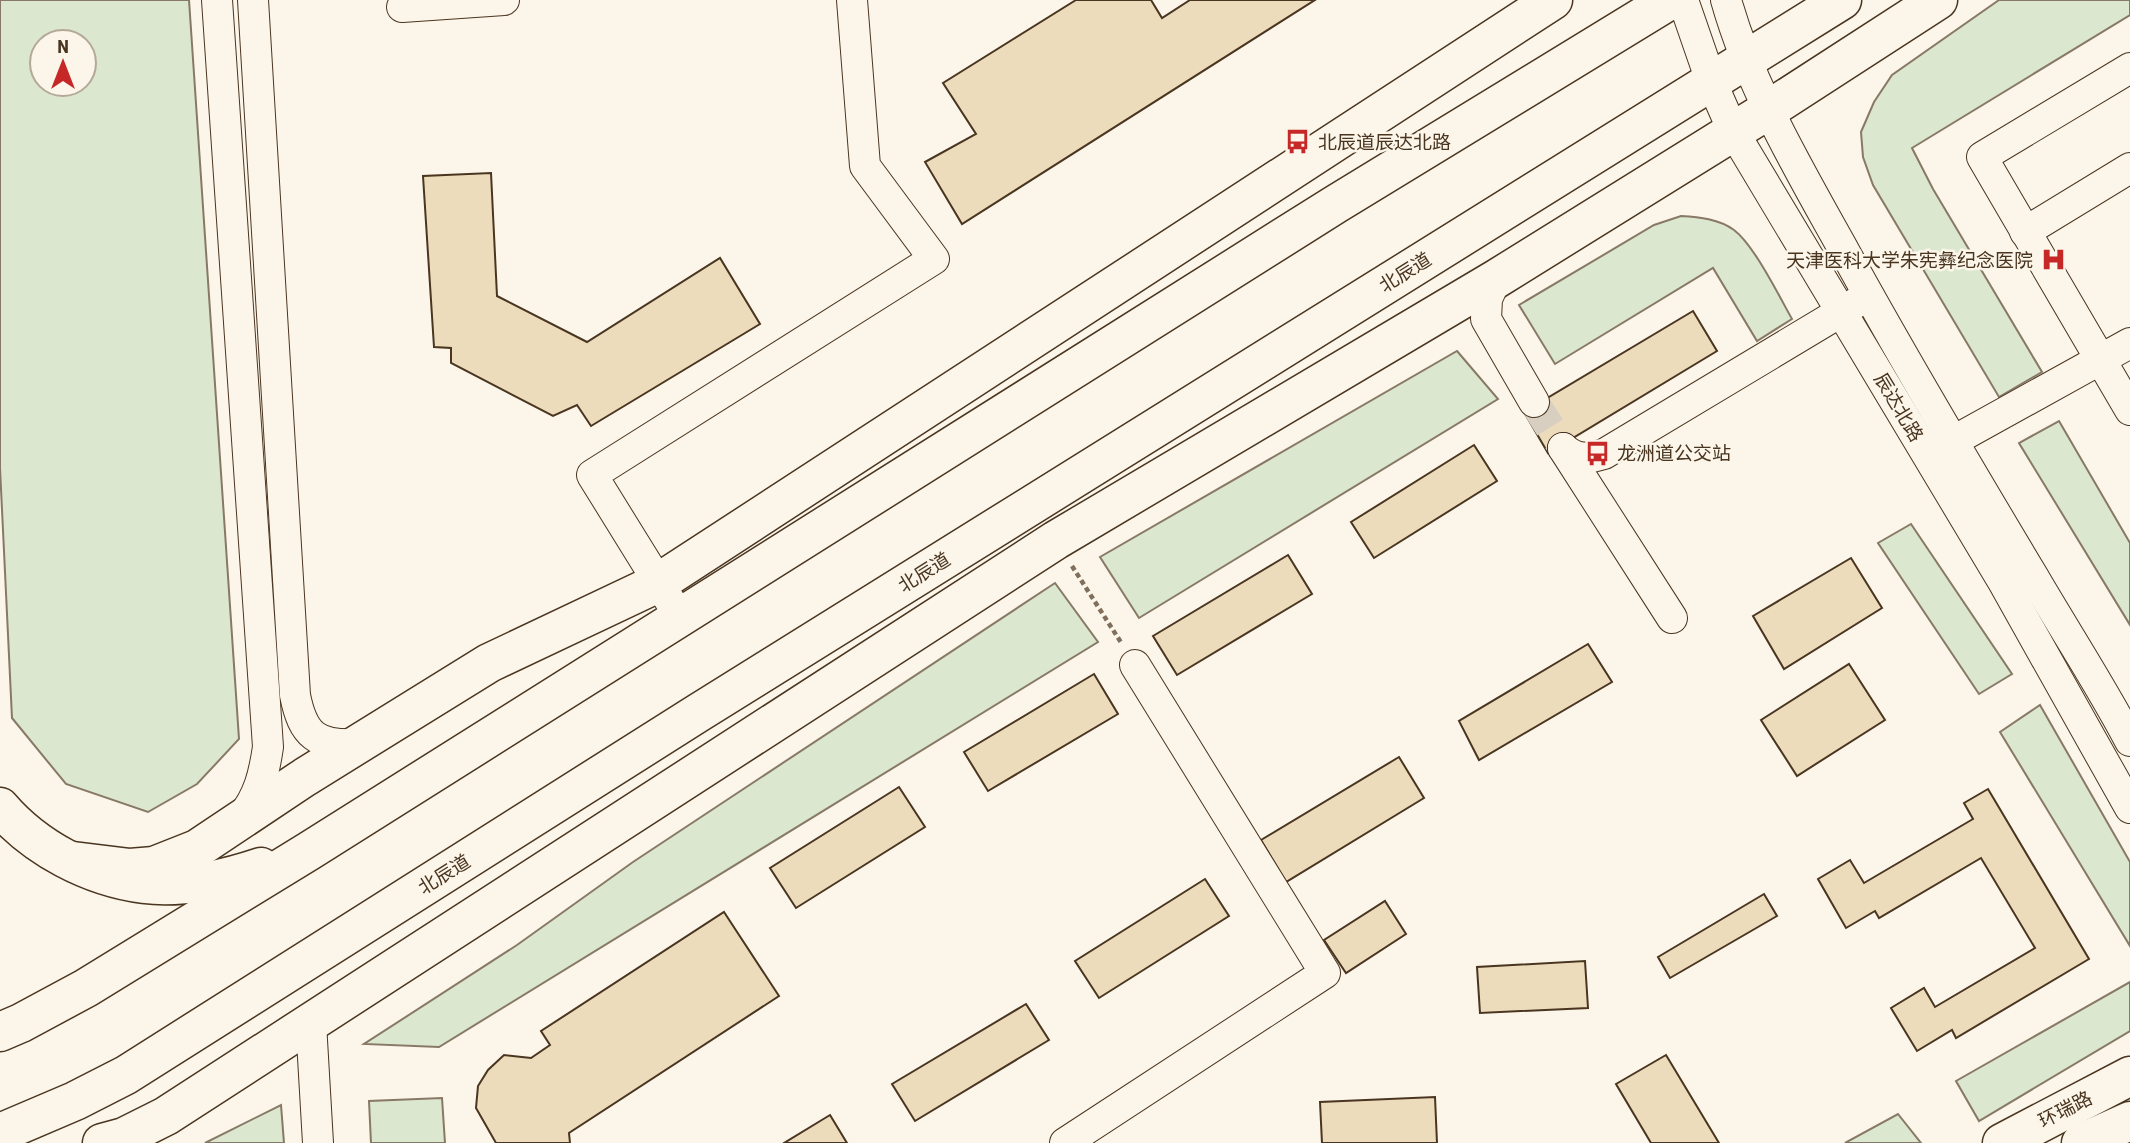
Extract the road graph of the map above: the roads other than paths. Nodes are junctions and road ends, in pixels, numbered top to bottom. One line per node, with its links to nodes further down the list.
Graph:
1 (217, 0): 36 (street)
2 (253, 0): 32 (street)
3 (504, 0): 11 (street)
4 (852, 0): 27 (street)
5 (1670, 0): 28 (main road)
6 (1683, 0): 14 (street, 辰达北路)
7 (1726, 0): 12 (street, 辰达北路)
8 (1842, 0): 12 (main road, 北辰道)
9 (1938, 0): 15 (main road)
10 (1546, 2): 27 (main road)
11 (402, 7)
12 (1746, 61): 14 (main road, 北辰道); 15 (street, 辰达北路)
13 (2130, 68): 18 (street)
14 (1710, 81): 16 (street, 辰达北路); 43 (main road, 北辰道)
15 (1768, 110): 16 (main road); 20 (street, 辰达北路)
16 (1733, 131): 19 (main road); 21 (street, 辰达北路)
17 (2130, 168): 18 (street)
18 (2025, 232): 23 (street)
19 (1496, 279): 24 (street); 39 (main road)
20 (1869, 296): 21 (street); 26 (street, 辰达北路)
21 (1842, 311): 26 (street, 辰达北路); 29 (street)
22 (2130, 343): 23 (street)
23 (2101, 360): 25 (street); 26 (street)
24 (1535, 402)
25 (2130, 410)
26 (1940, 449): 31 (street, 辰达北路); 33 (street, 辰达北路)
27 (658, 583): 28 (street); 32 (main road)
28 (680, 615): 37 (main road)
29 (1672, 618)
30 (1135, 665): 46 (street)
31 (2130, 741): 33 (street)
32 (358, 744): 36 (main road)
33 (2102, 758): 35 (street, 辰达北路)
34 (0, 807): 38 (main road)
35 (2130, 808)
36 (236, 824): 38 (main road)
37 (309, 851): 38 (main road); 40 (main road)
38 (73, 861)
39 (311, 1023): 44 (main road); 45 (street)
40 (0, 1032)
41 (2130, 1076): 47 (main road, 环瑞路)
42 (2130, 1121): 48 (main road, 环瑞路)
43 (0, 1133)
44 (102, 1143)
45 (318, 1143)
46 (1065, 1143)
47 (2002, 1143)
48 (2081, 1143)

